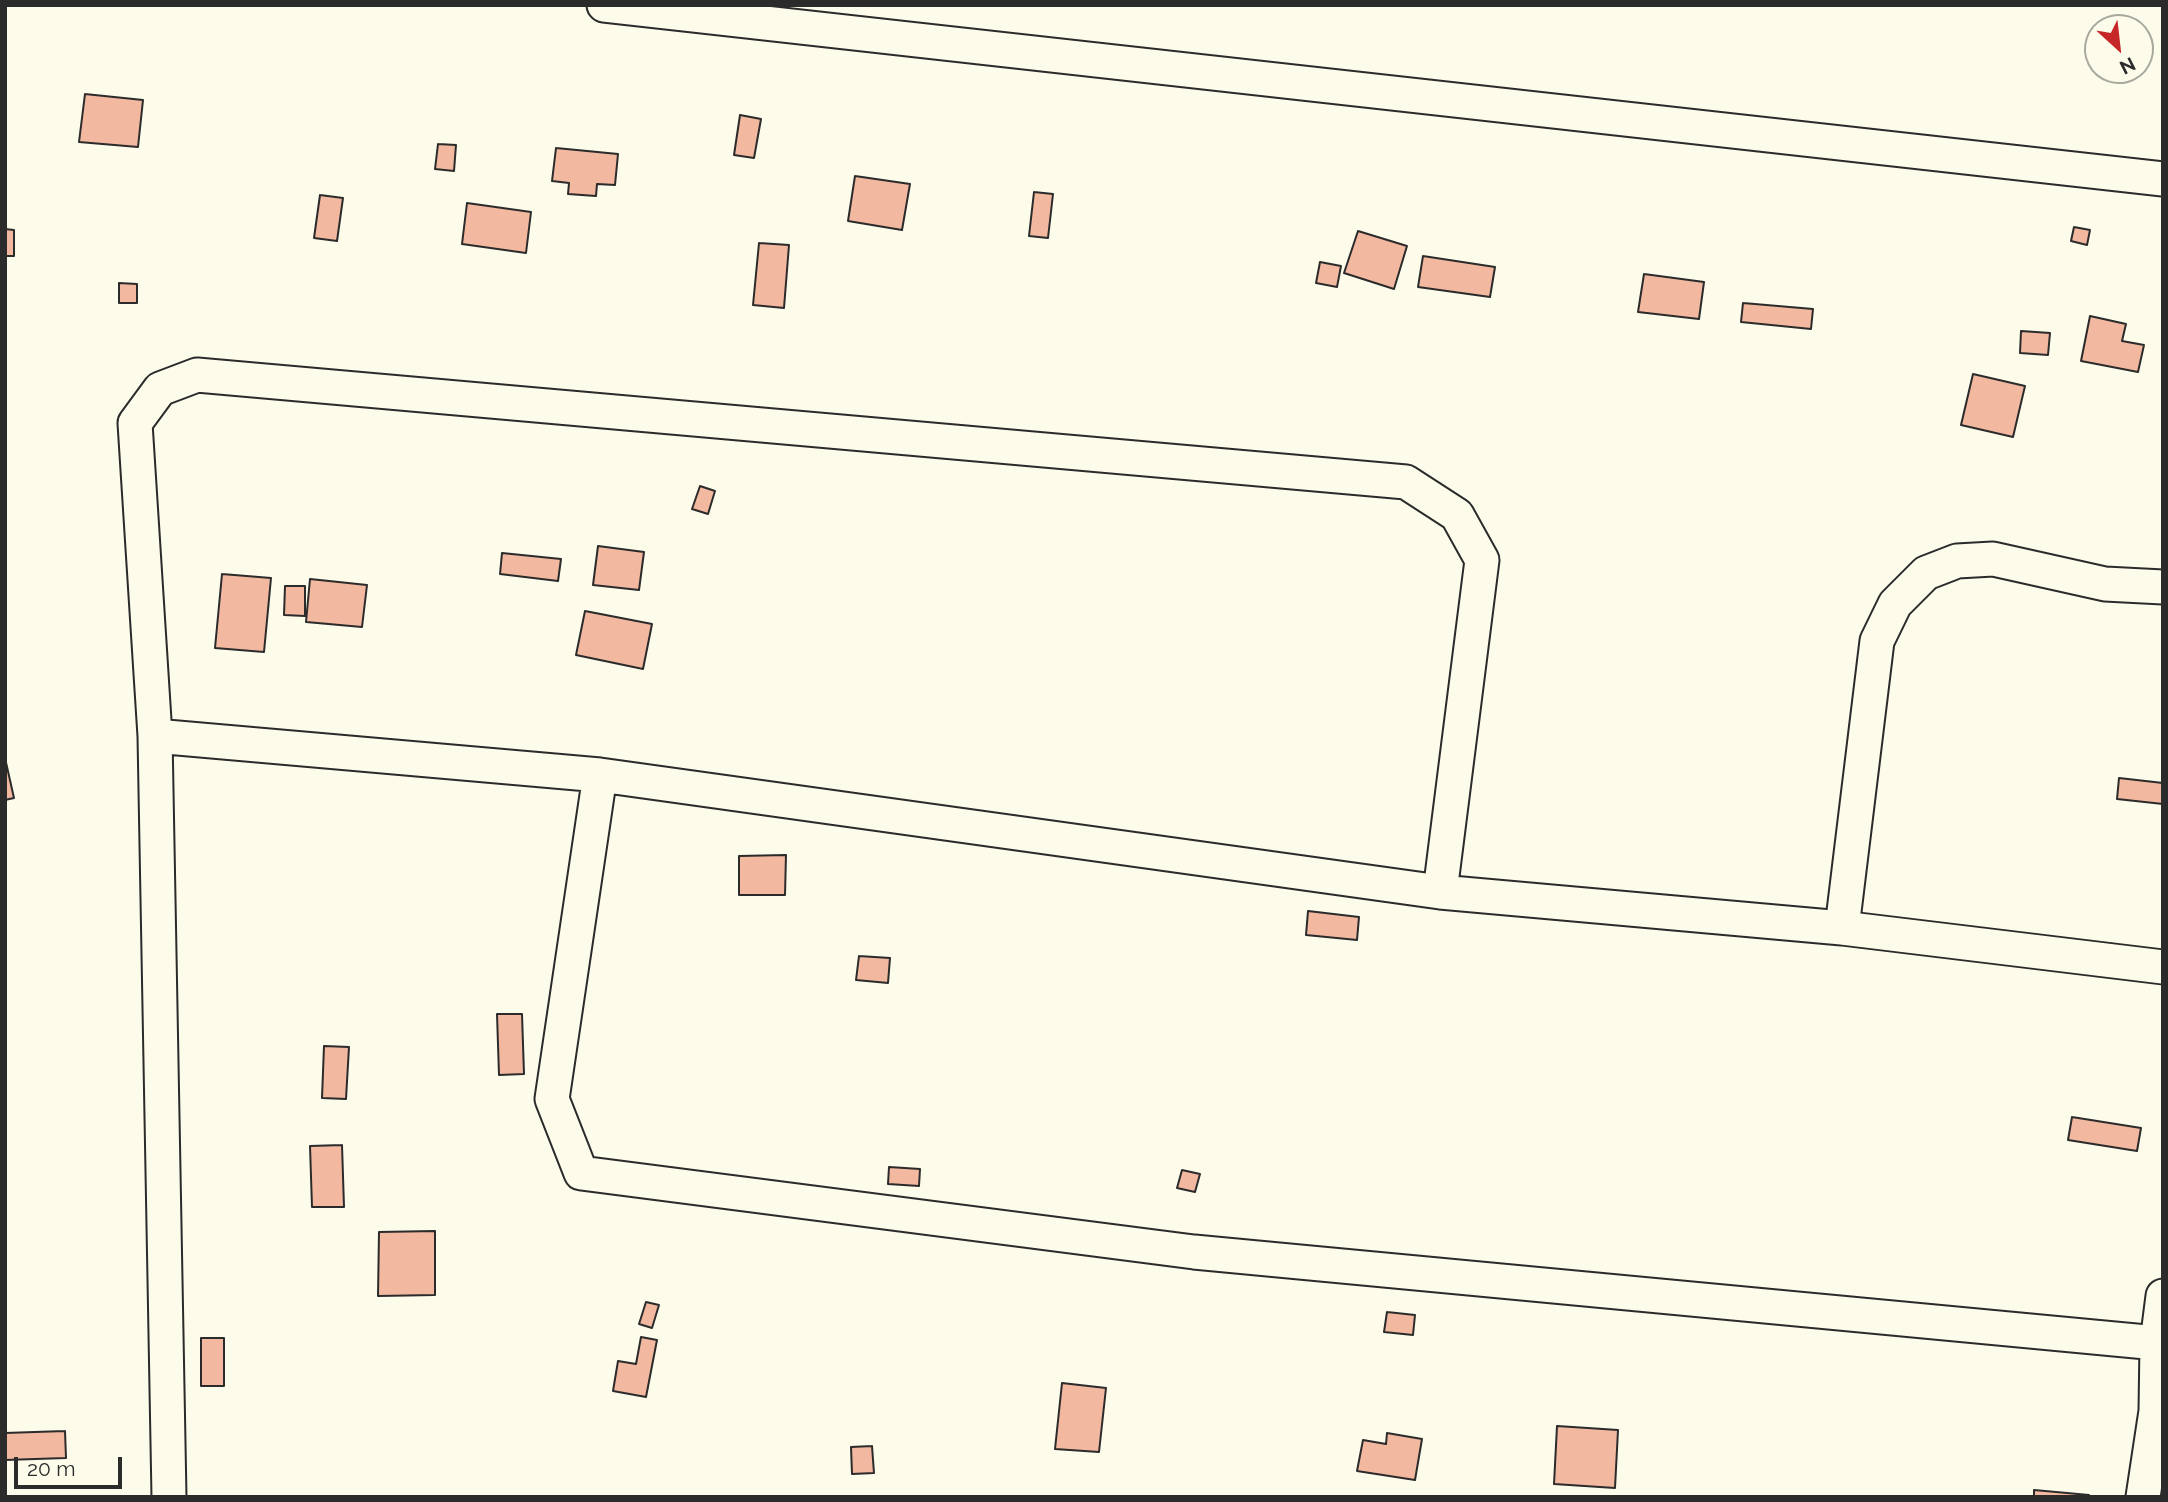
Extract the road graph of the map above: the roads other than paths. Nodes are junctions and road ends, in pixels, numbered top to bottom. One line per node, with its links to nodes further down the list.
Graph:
1 (604, 5): 2 (street)
2 (2163, 179)
3 (2163, 587): 7 (street)
4 (155, 736): 5 (street); 6 (street); 11 (street)
5 (600, 775): 6 (street); 10 (street)
6 (1440, 892): 7 (street)
7 (1842, 928): 8 (street)
8 (2163, 967)
9 (2163, 1296): 10 (street)
10 (2157, 1343): 12 (street)
11 (169, 1497)
12 (2143, 1497)

